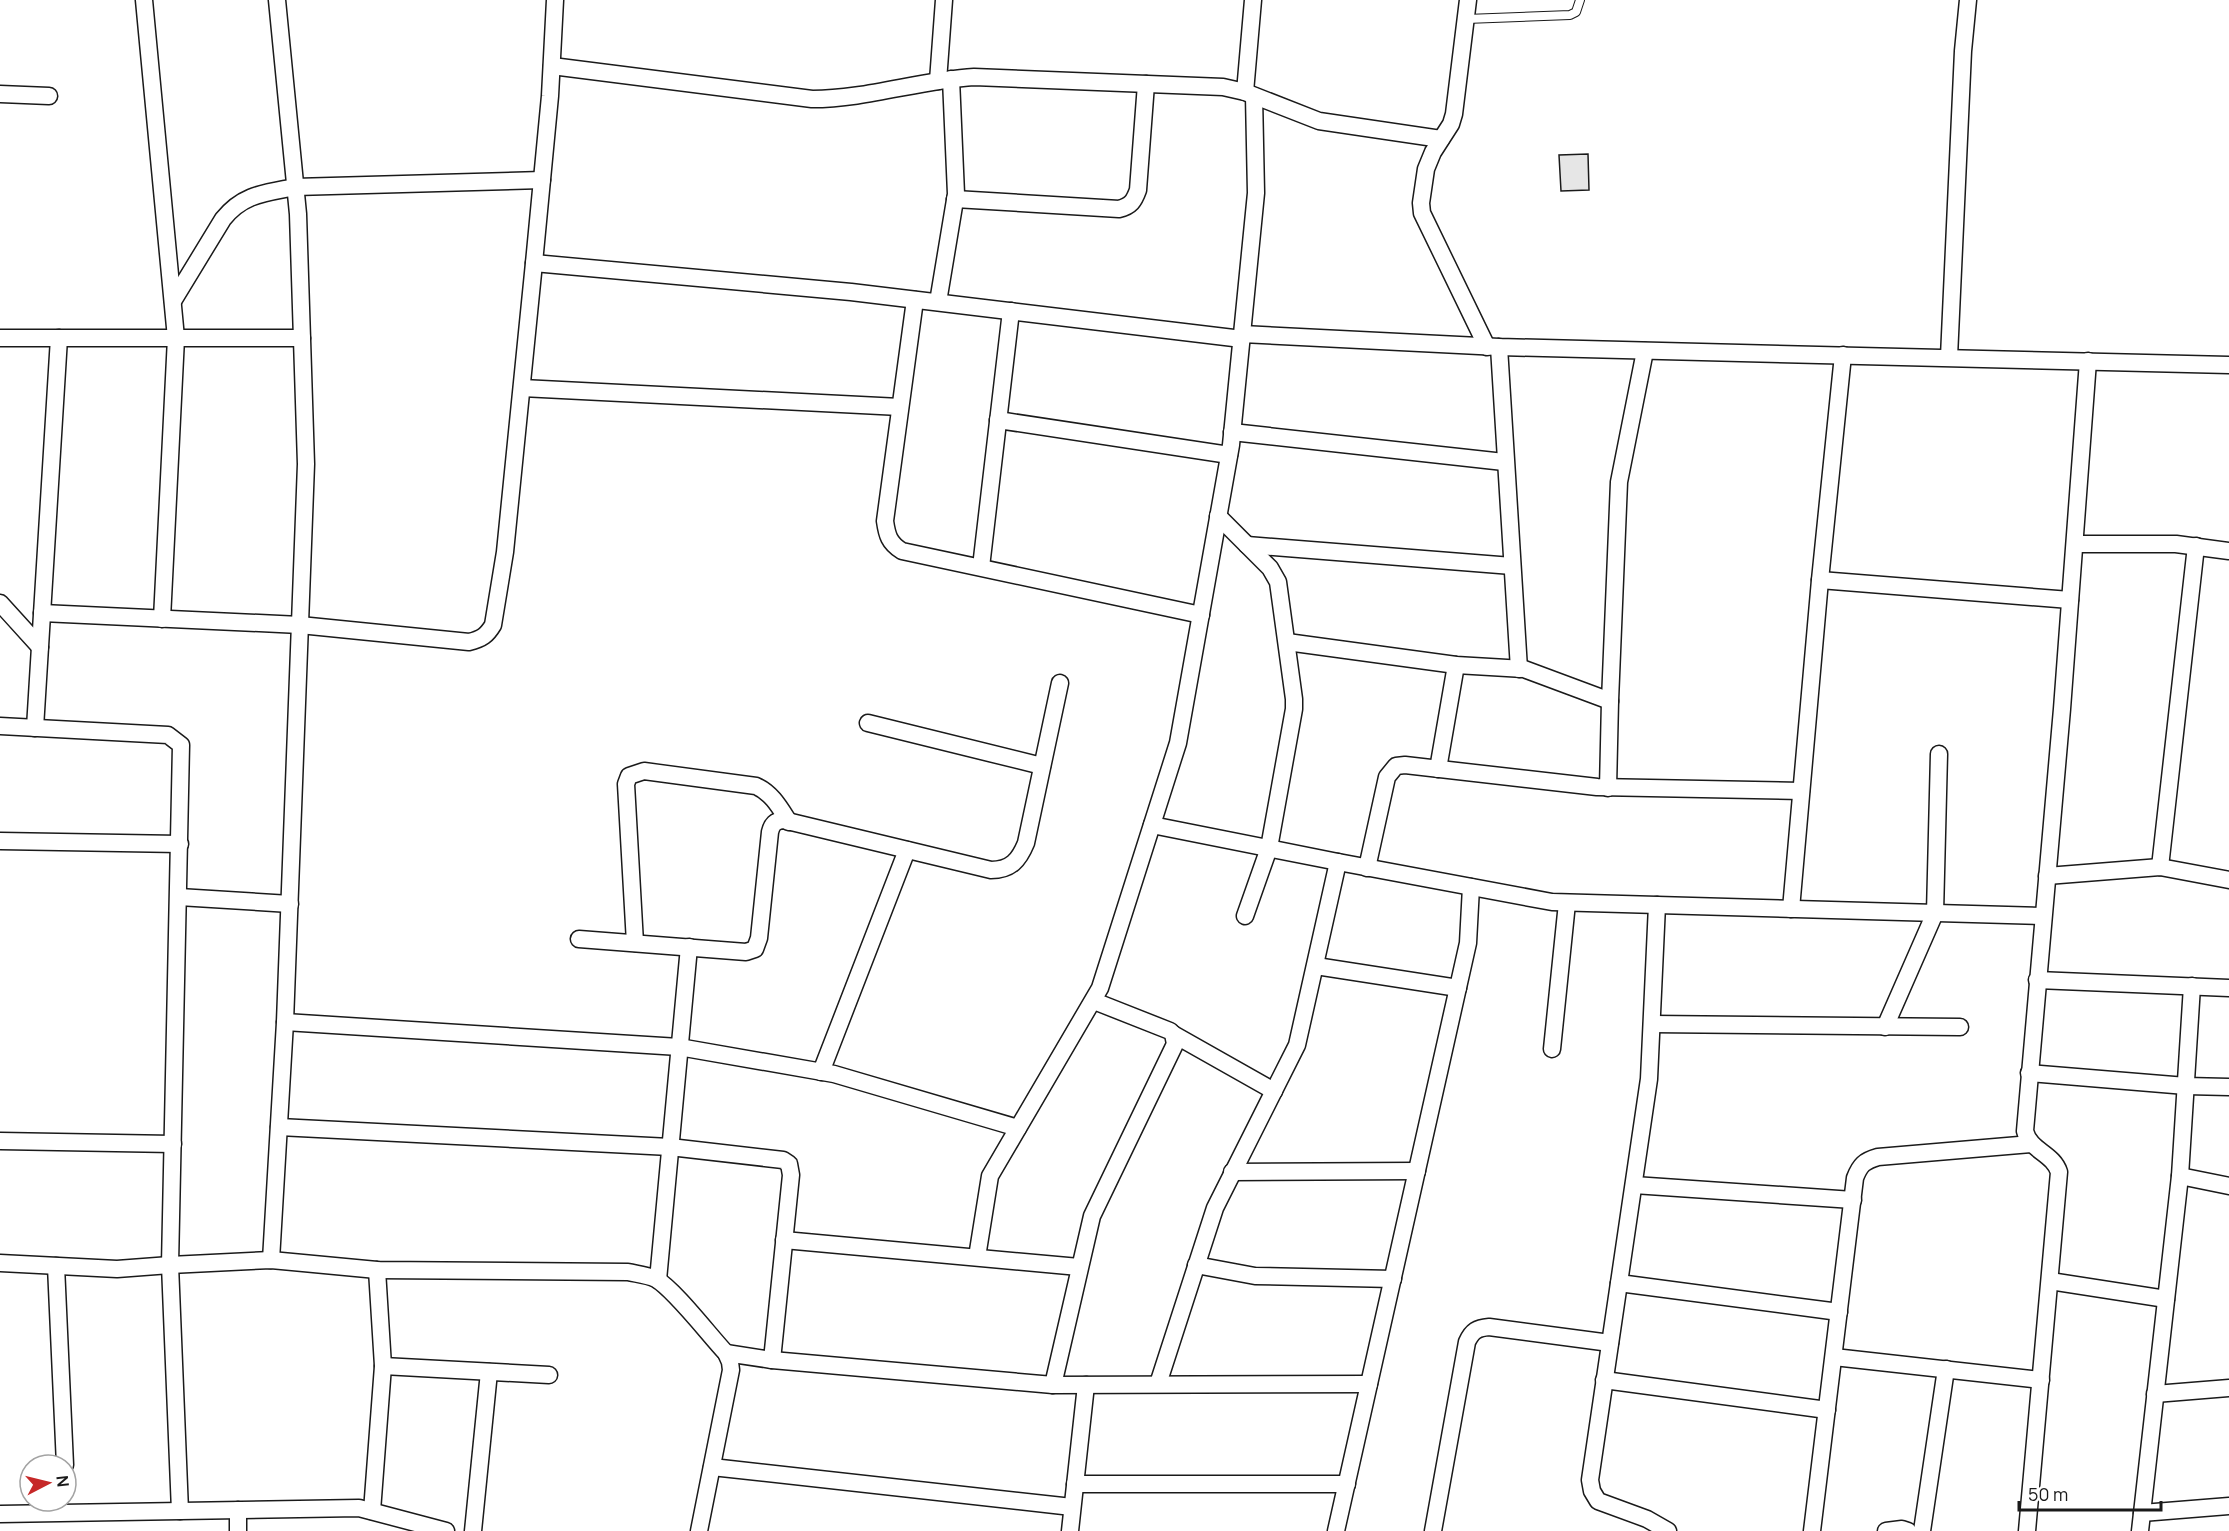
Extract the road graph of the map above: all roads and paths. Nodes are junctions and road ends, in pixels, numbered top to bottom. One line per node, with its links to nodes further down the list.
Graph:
1 (144, 0): 22 (street)
2 (277, 0): 18 (street)
3 (555, 0): 10 (street)
4 (944, 0): 11 (street)
5 (1253, 0): 14 (street)
6 (1468, 0): 9 (street)
7 (1580, 0): 9 (lane)
8 (1968, 0): 33 (street)
9 (1466, 19): 16 (street)
10 (552, 66): 11 (street); 17 (street)
11 (944, 80): 12 (street); 19 (street)
12 (1146, 84): 14 (street); 19 (street)
13 (0, 94): 15 (street)
14 (1250, 94): 16 (street); 25 (street)
15 (49, 96)
16 (1441, 139): 30 (street)
17 (542, 180): 18 (street); 20 (street)
18 (295, 188): 22 (street); 29 (street)
19 (955, 199): 23 (street)
20 (534, 263): 21 (street); 36 (street)
21 (915, 300): 23 (street); 37 (street)
22 (173, 301): 28 (street)
23 (938, 302): 24 (street)
24 (1011, 311): 25 (street); 38 (street)
25 (1242, 336): 30 (street); 39 (street)
26 (0, 338): 27 (street)
27 (59, 338): 28 (street); 52 (street)
28 (176, 338): 29 (street); 54 (street)
29 (302, 338): 55 (street)
30 (1493, 347): 31 (street); 41 (street)
31 (1645, 351): 32 (street); 61 (street)
32 (1843, 355): 33 (street); 49 (street)
33 (1948, 357): 34 (street)
34 (2088, 361): 35 (street); 43 (street)
35 (2229, 365)
36 (522, 387): 37 (street); 55 (street)
37 (900, 407): 48 (street)
38 (998, 420): 40 (street); 48 (street)
39 (1232, 432): 40 (street); 41 (street)
40 (1229, 455): 42 (street)
41 (1504, 462): 47 (street)
42 (1218, 516): 44 (street); 53 (street)
43 (2075, 543): 45 (street); 50 (street)
44 (1247, 545): 47 (street); 56 (street)
45 (2196, 546): 46 (street); 77 (street)
46 (2229, 550)
47 (1512, 566): 59 (street)
48 (981, 567): 53 (street)
49 (1820, 580): 50 (street); 69 (street)
50 (2070, 600): 79 (street)
51 (0, 603): 57 (street)
52 (42, 613): 54 (street); 57 (street)
53 (1201, 615): 71 (street)
54 (162, 619): 55 (street)
55 (300, 625): 84 (street)
56 (1287, 642): 58 (street); 74 (street)
57 (40, 647): 64 (street)
58 (1456, 665): 59 (street); 67 (street)
59 (1519, 669): 61 (street)
60 (1060, 684): 66 (street)
61 (1610, 701): 68 (street)
62 (868, 723): 66 (street)
63 (0, 726): 64 (street)
64 (35, 728): 73 (street)
65 (1939, 754): 87 (street)
66 (1042, 766): 75 (street)
67 (1438, 769): 68 (street); 78 (street)
68 (1608, 788): 69 (street)
69 (1801, 791): 86 (street)
70 (789, 822): 75 (street); 91 (street); 92 (street)
71 (1152, 825): 74 (street); 98 (street)
72 (0, 841): 73 (street)
73 (180, 844): 82 (street)
74 (1269, 848): 76 (street); 88 (street)
75 (907, 850): 106 (street)
76 (1338, 862): 78 (street); 93 (street)
77 (2160, 867): 79 (street); 80 (street)
78 (1367, 868): 81 (street)
79 (2047, 876): 89 (street)
80 (2229, 880)
81 (1471, 887): 83 (street); 96 (street)
82 (179, 897): 84 (street); 114 (street)
83 (1567, 903): 85 (street); 105 (street)
84 (290, 904): 99 (street)
85 (1657, 905): 86 (street); 100 (street)
86 (1791, 909): 87 (street)
87 (1935, 913): 89 (street); 101 (street)
88 (1245, 916)
89 (2043, 916): 94 (street)
90 (579, 939): 91 (street)
91 (635, 943): 92 (street)
92 (689, 947): 104 (street)
93 (1316, 966): 96 (street); 110 (street)
94 (2037, 980): 95 (street); 107 (street)
95 (2192, 986): 97 (street); 108 (street)
96 (1458, 988): 117 (street)
97 (2229, 988)
98 (1094, 1001): 103 (street); 112 (street)
99 (285, 1022): 104 (street); 111 (street)
100 (1652, 1024): 101 (street); 120 (street)
101 (1885, 1027): 102 (street)
102 (1960, 1028)
103 (1173, 1034): 110 (street); 130 (street)
104 (680, 1047): 106 (street); 116 (street)
105 (1552, 1049)
106 (821, 1072): 112 (street)
107 (2029, 1073): 108 (street); 115 (street)
108 (2186, 1086): 109 (street); 119 (street)
109 (2229, 1087)
110 (1274, 1091): 118 (street)
111 (279, 1127): 116 (street); 125 (street)
112 (1018, 1128): 124 (street)
113 (0, 1141): 114 (street)
114 (173, 1144): 127 (street)
115 (2031, 1144): 122 (street); 134 (street)
116 (670, 1147): 123 (street); 133 (street)
117 (1417, 1171): 118 (street); 132 (street)
118 (1232, 1172): 128 (street)
119 (2180, 1176): 121 (street); 136 (street)
120 (1634, 1185): 122 (street); 135 (street)
121 (2229, 1186)
122 (1853, 1200): 137 (street)
123 (784, 1240): 124 (street); 141 (street)
124 (977, 1257): 130 (street)
125 (271, 1260): 127 (street); 131 (street)
126 (0, 1263): 129 (street)
127 (170, 1265): 129 (street); 163 (street)
128 (1196, 1265): 132 (street); 149 (street)
129 (56, 1266): 155 (street)
130 (1079, 1267): 151 (street)
131 (377, 1270): 133 (street); 142 (street)
132 (1393, 1279): 150 (street)
133 (658, 1280): 139 (street)
134 (2050, 1281): 136 (street); 147 (street)
135 (1619, 1283): 137 (street); 138 (street)
136 (2166, 1299): 153 (street)
137 (1839, 1312): 140 (street)
138 (1610, 1343): 146 (street); 175 (street)
139 (726, 1353): 141 (street); 156 (street)
140 (1834, 1357): 143 (street); 154 (street)
141 (772, 1359): 151 (street)
142 (382, 1366): 144 (street); 164 (street)
143 (1946, 1369): 147 (street); 180 (street)
144 (489, 1372): 145 (street); 171 (street)
145 (549, 1375)
146 (1604, 1380): 154 (street); 176 (street)
147 (2041, 1380): 181 (street)
148 (1086, 1384): 149 (street); 151 (street); 157 (street)
149 (1158, 1384): 150 (street)
150 (1369, 1384): 158 (street)
151 (1053, 1385)
152 (2229, 1388): 153 (street)
153 (2156, 1394): 166 (street)
154 (1827, 1410): 177 (street)
155 (64, 1453)
156 (712, 1467): 161 (street); 172 (street)
157 (1075, 1484): 158 (street); 161 (street)
158 (1347, 1484): 174 (street)
159 (78, 1506): 163 (street)
160 (2229, 1506): 166 (street)
161 (1072, 1507): 173 (street)
162 (238, 1510): 163 (street); 164 (street); 169 (street)
163 (180, 1511)
164 (372, 1511): 168 (street)
165 (18, 1512): 167 (street)
166 (2142, 1513): 182 (street)
167 (0, 1514)
168 (428, 1528): 170 (street)
169 (238, 1531)
170 (446, 1531)
171 (473, 1531)
172 (699, 1531)
173 (1070, 1531)
174 (1336, 1531)
175 (1433, 1531)
176 (1668, 1531)
177 (1812, 1531)
178 (1886, 1531): 179 (street)
179 (1908, 1531)
180 (1923, 1531)
181 (2026, 1531)
182 (2140, 1531)

